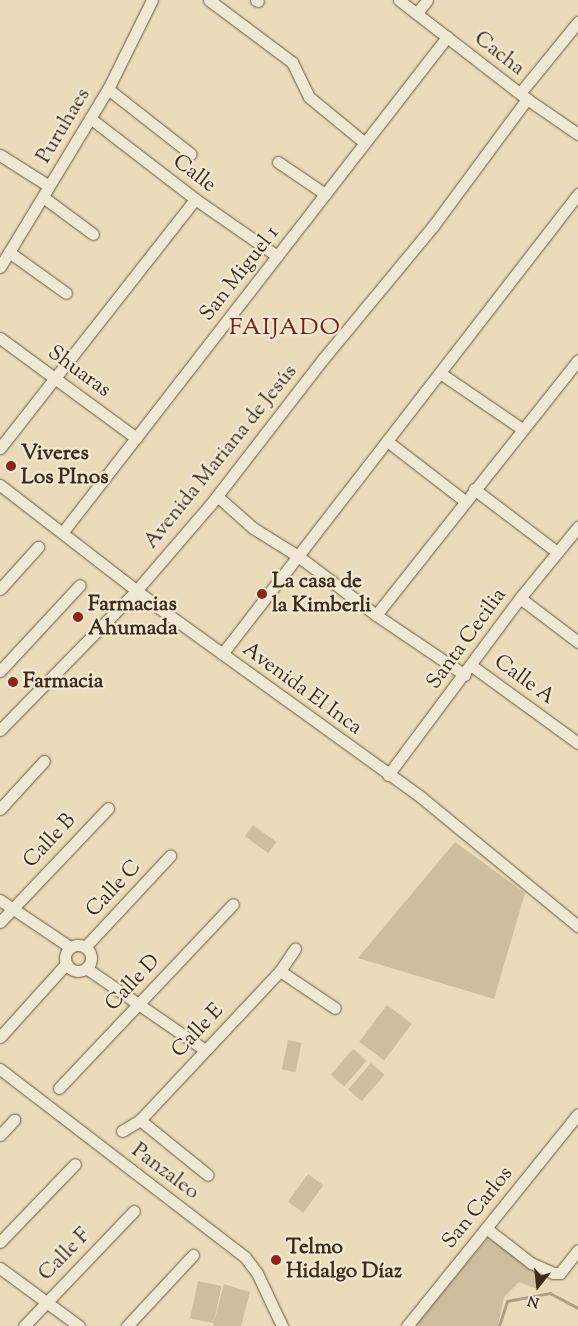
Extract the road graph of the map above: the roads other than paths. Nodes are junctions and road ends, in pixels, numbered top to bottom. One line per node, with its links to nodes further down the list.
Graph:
1 (152, 0): 8 (street, Puruhaes)
2 (209, 0): 12 (street)
3 (400, 0): 5 (street, Cacha)
4 (427, 0): 5 (street)
5 (416, 13): 7 (street, Cacha)
6 (578, 22): 9 (street, Avenida Mariana de Jesús)
7 (447, 37): 9 (street, Cacha); 12 (street, San Miguel 1)
8 (108, 89): 10 (street, Puruhaes); 13 (street)
9 (524, 96): 11 (street, Cacha); 36 (street, Avenida Mariana de Jesús)
10 (90, 118): 16 (street, Puruhaes); 20 (street, Calle)
11 (578, 134)
12 (365, 143): 17 (street, San Miguel 1)
13 (191, 154)
14 (0, 155): 16 (street)
15 (278, 162): 17 (street)
16 (49, 186): 19 (street, Puruhaes)
17 (325, 194): 23 (street, San Miguel 1)
18 (578, 194): 28 (street)
19 (43, 197): 21 (street); 22 (street, Puruhaes)
20 (195, 199): 23 (street, Calle); 29 (street)
21 (94, 234)
22 (9, 252): 24 (street, Puruhaes); 25 (street)
23 (277, 256): 31 (street, San Miguel 1)
24 (0, 267)
25 (66, 293)
26 (0, 338): 29 (street, Shuaras)
27 (578, 360): 30 (street)
28 (440, 373): 30 (street); 32 (street)
29 (55, 378): 31 (street, Shuaras); 33 (street)
30 (522, 428): 35 (street)
31 (136, 438): 39 (street, San Miguel 1)
32 (387, 441): 37 (street); 42 (street)
33 (0, 448)
34 (0, 485): 39 (street, Avenida El Inca)
35 (474, 490): 37 (street); 41 (street)
36 (217, 496): 42 (street, Calle A); 45 (street, Avenida Mariana de Jesús)
37 (465, 501): 47 (street)
38 (578, 527): 41 (street, Santa Cecilia)
39 (62, 533): 45 (street, Avenida El Inca)
40 (38, 547): 44 (street)
41 (557, 552): 46 (street, Santa Cecilia)
42 (298, 556): 47 (street, Calle A); 49 (street)
43 (80, 585): 51 (street)
44 (0, 589)
45 (136, 591): 49 (street, Avenida El Inca); 53 (street, Avenida Mariana de Jesús)
46 (520, 598): 48 (street); 50 (street, Santa Cecilia)
47 (376, 615): 50 (street, Calle A)
48 (578, 642)
49 (222, 654): 57 (street, Avenida El Inca)
50 (468, 670): 55 (street, Calle A); 57 (street, Santa Cecilia)
51 (0, 671)
52 (0, 712): 53 (street)
53 (10, 720): 54 (street, Avenida Mariana de Jesús)
54 (0, 729)
55 (576, 737)
56 (44, 761): 58 (street)
57 (388, 775): 65 (street, Avenida El Inca)
58 (0, 808)
59 (108, 808): 63 (street, Calle B)
60 (170, 856): 67 (street, Calle C)
61 (0, 900): 63 (street)
62 (234, 904): 72 (street, Calle D)
63 (12, 909): 64 (street, Calle B); 66 (street)
64 (0, 922)
65 (577, 924)
66 (70, 947): 67 (street); 69 (street)
67 (85, 947): 70 (street)
68 (295, 949): 71 (street, Calle E)
69 (66, 964): 70 (street); 74 (street)
70 (86, 968): 72 (street)
71 (280, 971): 73 (street); 75 (street, Calle E)
72 (140, 1004): 75 (street); 77 (street, Calle D)
73 (335, 1008)
74 (0, 1037)
75 (205, 1050): 80 (street, Calle E)
76 (0, 1069): 95 (street, Panzaleo)
77 (59, 1088)
78 (578, 1114): 86 (street, San Carlos)
79 (14, 1120): 82 (street)
80 (140, 1120): 81 (street, Calle E); 84 (street)
81 (122, 1130)
82 (0, 1135)
83 (75, 1164): 87 (street)
84 (208, 1175)
85 (134, 1211): 91 (street, Calle F)
86 (486, 1228): 88 (street); 96 (street, San Carlos)
87 (0, 1242)
88 (578, 1250)
89 (193, 1255): 94 (street)
90 (0, 1268): 91 (street)
91 (46, 1301): 92 (street, Calle F); 93 (street)
92 (24, 1326)
93 (79, 1326)
94 (127, 1326)
95 (282, 1326)
96 (407, 1326)

